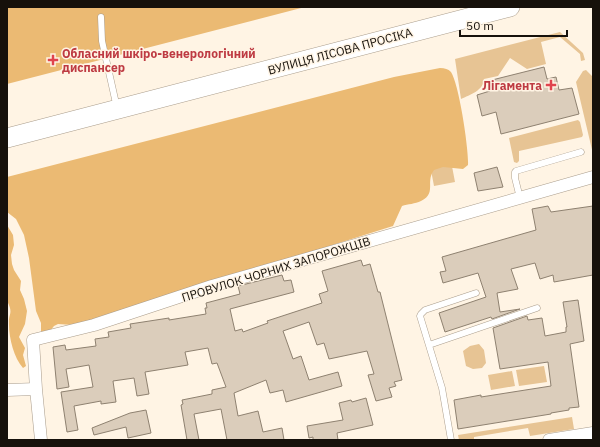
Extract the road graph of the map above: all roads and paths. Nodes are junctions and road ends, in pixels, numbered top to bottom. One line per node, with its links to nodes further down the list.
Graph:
1 (510, 7): 3 (main road, ВУЛИЦЯ ЛІСОВА ПРОСІКА)
2 (101, 17): 3 (lane)
3 (117, 109): 4 (main road, ВУЛИЦЯ ЛІСОВА ПРОСІКА)
4 (7, 138)
5 (581, 152): 7 (lane)
6 (593, 177): 7 (street, ПРОВУЛОК ЧОРНИХ ЗАПОРОЖЦІВ)
7 (520, 198): 11 (street, ПРОВУЛОК ЧОРНИХ ЗАПОРОЖЦІВ)
8 (476, 293): 10 (lane)
9 (537, 308): 10 (lane)
10 (429, 345): 15 (lane)
11 (36, 388): 12 (street); 14 (street)
12 (7, 390)
13 (593, 433): 16 (street)
14 (41, 440)
15 (451, 440)
16 (550, 440)

